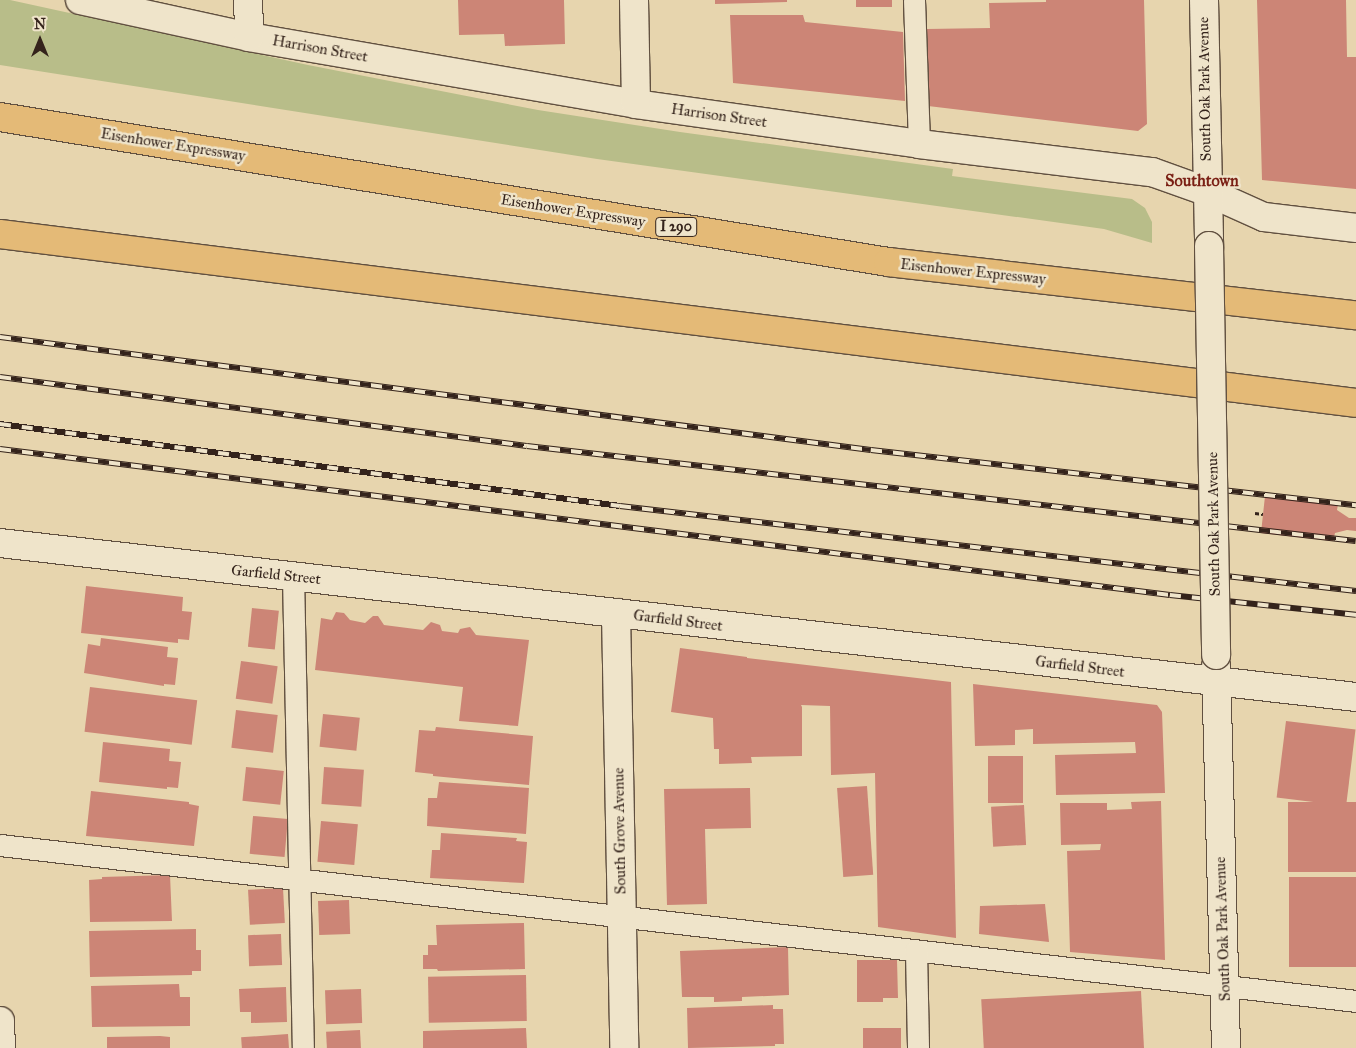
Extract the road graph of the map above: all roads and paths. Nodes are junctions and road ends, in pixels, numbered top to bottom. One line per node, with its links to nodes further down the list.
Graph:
1 (80, 0): 6 (street, Harrison Street)
2 (248, 0): 6 (street)
3 (634, 0): 7 (street)
4 (914, 0): 9 (lane)
5 (1204, 0): 10 (street, South Oak Park Avenue)
6 (249, 37): 7 (street, Harrison Street)
7 (636, 104): 9 (street, Harrison Street)
8 (0, 117): 13 (highway, Eisenhower Expressway / I 290)
9 (919, 144): 10 (street, Harrison Street)
10 (1208, 192): 11 (street, Harrison Street); 20 (street, South Oak Park Avenue, bridge)
11 (1356, 228)
12 (0, 234): 14 (highway)
13 (1356, 315)
14 (1356, 404)
15 (1255, 512): 16 (path)
16 (1263, 514)
17 (0, 544): 18 (street, Garfield Street)
18 (293, 576): 19 (street, Garfield Street); 23 (lane)
19 (616, 613): 20 (street, Garfield Street); 24 (street, South Grove Avenue)
20 (1217, 683): 21 (street, Garfield Street); 26 (street, South Oak Park Avenue)
21 (1356, 697)
22 (0, 845): 23 (lane)
23 (298, 880): 24 (lane); 30 (lane)
24 (622, 917): 25 (lane); 31 (street, South Grove Avenue)
25 (916, 951): 26 (lane); 32 (lane)
26 (1225, 987): 27 (lane); 33 (street, South Oak Park Avenue)
27 (1356, 1001)
28 (0, 1021): 29 (street)
29 (0, 1048)
30 (303, 1048)
31 (624, 1048)
32 (918, 1048)
33 (1226, 1048)

